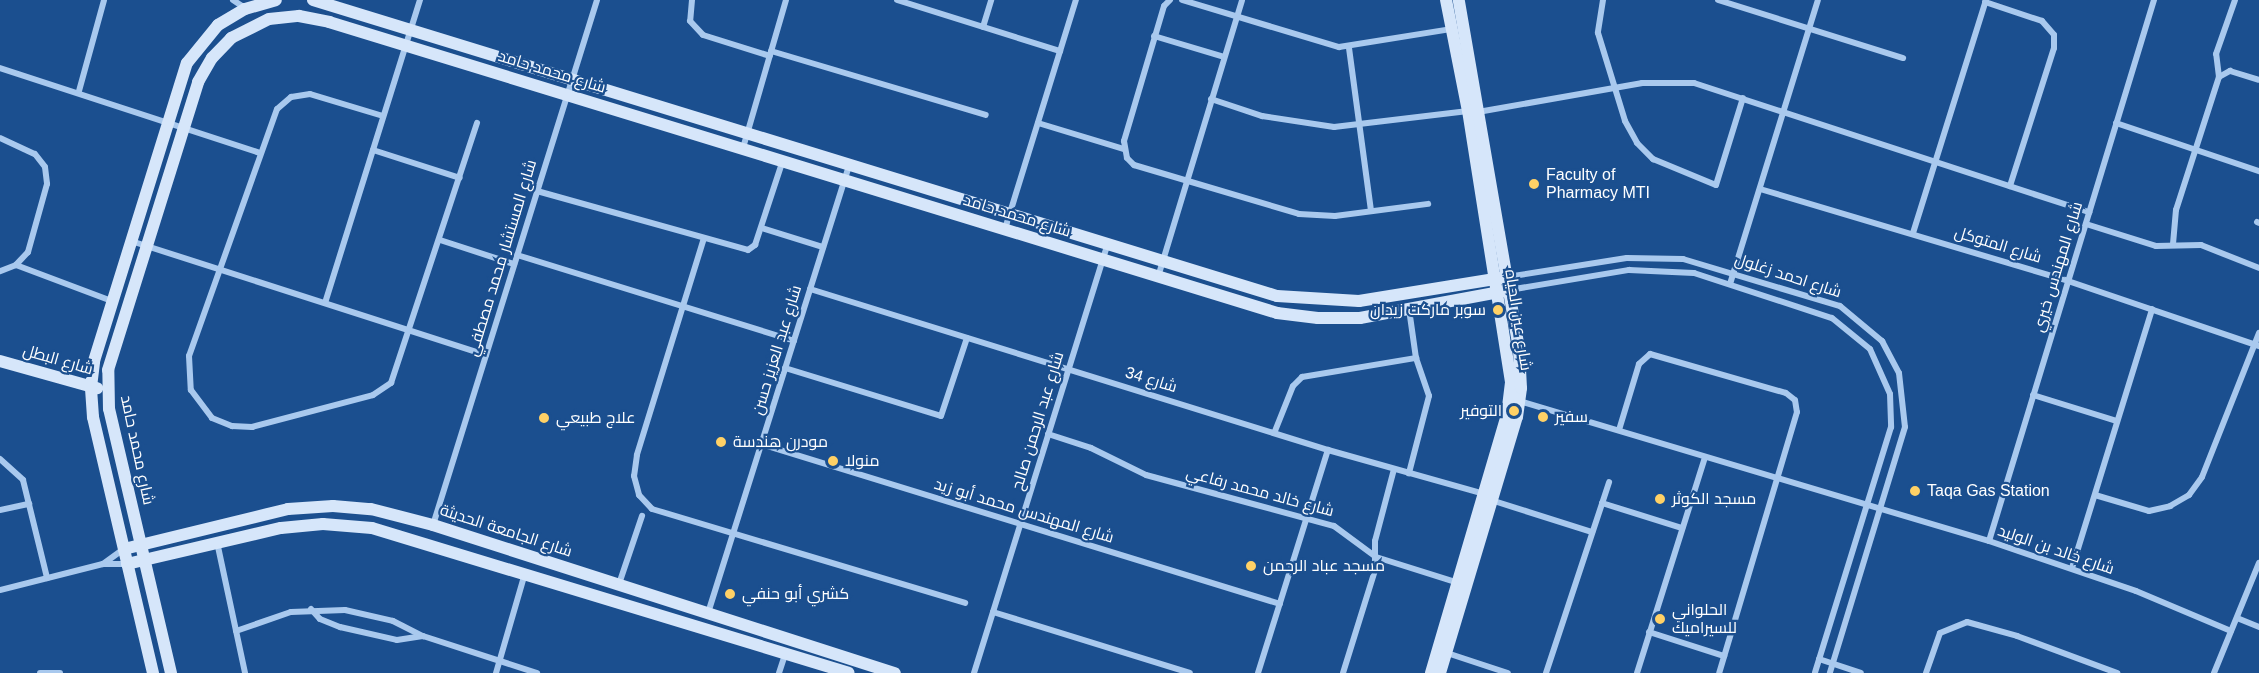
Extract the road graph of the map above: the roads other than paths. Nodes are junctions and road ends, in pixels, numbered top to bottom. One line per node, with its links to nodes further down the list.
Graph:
1 (104, 0): 41 (street)
2 (233, 0): 23 (street)
3 (276, 0): 23 (street, شارع محمد حامد)
4 (312, 0): 26 (street, شارع محمد حامد)
5 (420, 0): 26 (street)
6 (597, 0): 38 (street, شارع المستشار محمد مصطفي)
7 (692, 0): 33 (street)
8 (786, 0): 33 (street)
9 (897, 0): 25 (street)
10 (991, 0): 25 (street)
11 (1076, 0): 32 (street)
12 (1170, 0): 29 (street)
13 (1182, 0): 24 (street)
14 (1242, 0): 24 (street)
15 (1446, 0): 27 (street, شارع عين الحياه)
16 (1459, 0): 45 (street, شارع عين الحياه)
17 (1603, 0): 40 (street)
18 (1718, 0): 28 (street)
19 (1818, 0): 28 (street)
20 (2154, 0): 52 (street, شارع المهندس خيري)
21 (2235, 0): 37 (street)
22 (1985, 1): 63 (street); 69 (street)
23 (245, 9): 49 (street, شارع محمد حامد)
24 (1236, 17): 31 (street); 34 (street)
25 (983, 27): 32 (street)
26 (411, 28): 30 (street); 38 (street, شارع محمد حامد)
27 (1451, 29): 31 (street); 45 (street, شارع عين الحياه)
28 (1809, 29): 35 (street); 46 (street)
29 (1154, 36): 34 (street); 58 (street)
30 (406, 44): 42 (street, شارع محمد حامد); 48 (street); 53 (street, شارع محمد حامد)
31 (1349, 48): 54 (street)
32 (1060, 51): 51 (street)
33 (770, 53): 47 (street); 55 (street)
34 (1224, 57): 44 (street)
35 (1903, 58)
36 (0, 69): 41 (street)
37 (2219, 77): 39 (street); 59 (street)
38 (573, 78): 42 (street, شارع المستشار محمد مصطفي); 55 (street, شارع محمد حامد)
39 (2259, 80)
40 (1615, 88): 43 (street); 43 (street); 45 (street)
41 (79, 91): 49 (street)
42 (568, 94): 57 (street, شارع محمد حامد); 71 (street, شارع المستشار محمد مصطفي)
43 (1743, 98): 46 (street)
44 (1211, 99): 54 (street); 68 (street)
45 (1473, 111): 54 (street); 99 (street, شارع عين الحياه)
46 (1784, 112): 63 (street); 70 (street)
47 (986, 115)
48 (383, 116): 60 (street); 61 (street)
49 (167, 120): 53 (street); 82 (street, شارع محمد حامد)
50 (477, 123): 66 (street)
51 (1038, 123): 58 (street); 75 (street)
52 (2116, 123): 59 (street); 74 (street, شارع المهندس خيري)
53 (185, 126): 61 (street); 85 (street, شارع محمد حامد)
54 (1359, 127): 73 (street)
55 (747, 133): 57 (street); 64 (street, شارع محمد حامد)
56 (0, 138): 92 (street)
57 (743, 148): 62 (street, شارع محمد حامد)
58 (1124, 149): 68 (street)
59 (2196, 149): 65 (street); 83 (street)
60 (373, 150): 66 (street); 105 (street)
61 (260, 153): 95 (street)
62 (783, 160): 67 (street, شارع محمد حامد); 77 (street)
63 (1935, 162): 69 (street); 79 (street)
64 (849, 164): 67 (street, شارع عبد العزيز حسن); 75 (street, شارع محمد حامد)
65 (2259, 171)
66 (459, 178): 81 (street)
67 (844, 179): 78 (street, شارع محمد حامد); 86 (street, شارع عبد العزيز حسن)
68 (1187, 183): 73 (street); 90 (street)
69 (2010, 186): 74 (street)
70 (1760, 189): 79 (street, شارع المتوكل); 97 (street)
71 (537, 191): 80 (street); 87 (street, شارع المستشار محمد مصطفي)
72 (1428, 204): 73 (street)
73 (1371, 211)
74 (2089, 212): 76 (street, شارع المهندس خيري)
75 (1009, 214): 78 (street); 84 (street, شارع محمد حامد)
76 (2086, 224): 83 (street); 100 (street, شارع المهندس خيري)
77 (762, 228): 80 (street); 86 (street)
78 (1005, 229): 89 (street, شارع محمد حامد)
79 (1913, 233): 100 (street, شارع المتوكل)
80 (704, 238): 106 (street)
81 (440, 240): 91 (street); 109 (street)
82 (130, 241): 85 (street); 104 (street, شارع محمد حامد)
83 (2174, 244): 93 (street)
84 (1107, 245): 89 (street, شارع عبد الرحمن صالح); 90 (street, شارع محمد حامد)
85 (146, 246): 95 (street); 120 (street, شارع محمد حامد)
86 (823, 247): 102 (street, شارع عبد العزيز حسن)
87 (517, 255): 91 (street, شارع المستشار محمد مصطفي); 106 (street)
88 (1628, 258): 96 (street); 97 (street, شارع احمد زغلول); 99 (street, شارع احمد زغلول)
89 (1102, 260): 98 (street, شارع محمد حامد); 118 (street, شارع عبد الرحمن صالح)
90 (1163, 262): 98 (street); 99 (street, شارع محمد حامد)
91 (514, 264): 114 (street, شارع المستشار محمد مصطفي)
92 (16, 265): 94 (street); 104 (street)
93 (2259, 268)
94 (0, 270)
95 (219, 270): 105 (street); 109 (street)
96 (1629, 270): 101 (street, شارع احمد زغلول); 103 (street, شارع احمد زغلول)
97 (1734, 272): 101 (street); 132 (street, شارع احمد زغلول)
98 (1158, 277): 107 (street, شارع محمد حامد)
99 (1501, 278): 103 (street, شارع عين الحياه)
100 (2068, 281): 108 (street, شارع المتوكل); 121 (street, شارع المهندس خيري)
101 (1730, 284): 131 (street, شارع احمد زغلول)
102 (810, 289): 111 (street, شارع 34); 112 (street, شارع عبد العزيز حسن)
103 (1504, 292): 107 (street, شارع محمد حامد); 122 (street, شارع عين الحياه)
104 (112, 301): 119 (street, شارع محمد حامد)
105 (325, 303): 109 (street)
106 (683, 307): 112 (street); 152 (street)
107 (1409, 309): 115 (street)
108 (2152, 309): 113 (street, شارع المتوكل); 123 (street)
109 (410, 330): 114 (street)
110 (2259, 333): 113 (street)
111 (967, 338): 117 (street); 118 (street, شارع 34)
112 (794, 341): 117 (street, شارع عبد العزيز حسن)
113 (2257, 345): 137 (street)
114 (486, 355): 149 (street, شارع المستشار محمد مصطفي)
115 (1416, 358): 125 (street); 134 (street)
116 (0, 361): 119 (street, شارع البطل)
117 (785, 368): 127 (street, شارع عبد العزيز حسن)
118 (1068, 369): 125 (street, شارع 34); 126 (street, شارع عبد الرحمن صالح)
119 (91, 387): 120 (street, شارع البطل); 156 (street, شارع محمد حامد)
120 (107, 391): 155 (street, شارع محمد حامد)
121 (2033, 395): 123 (street); 153 (street, شارع المهندس خيري)
122 (1515, 399): 124 (street, شارع خالد بن الوليد); 138 (street, شارع عين الحياه)
123 (2117, 421): 137 (street)
124 (1619, 430): 129 (street, شارع خالد بن الوليد); 135 (street)
125 (1275, 431): 128 (street, شارع 34)
126 (1048, 434): 146 (street, شارع خالد محمد رفاعي); 147 (street, شارع عبد الرحمن صالح)
127 (761, 444): 147 (street, شارع المهندس محمد أبو زيد); 152 (street, شارع عبد العزيز حسن)
128 (1328, 450): 133 (street, شارع 34); 146 (street)
129 (1705, 457): 135 (street, شارع خالد بن الوليد); 150 (street)
130 (0, 459): 140 (street)
131 (1883, 459): 132 (street); 141 (street, شارع احمد زغلول)
132 (1895, 462): 143 (street, شارع احمد زغلول)
133 (1394, 469): 134 (street, شارع 34); 157 (street)
134 (1409, 473): 138 (street, شارع 34)
135 (1777, 478): 141 (street, شارع خالد بن الوليد); 182 (street)
136 (1609, 482): 139 (street)
137 (2095, 495): 162 (street)
138 (1489, 498): 151 (street, شارع 34); 165 (street, شارع عين الحياه); 180 (street, شارع عين الحياه)
139 (1602, 503): 150 (street); 151 (street)
140 (29, 504): 144 (street); 164 (street)
141 (1868, 505): 143 (street, شارع خالد بن الوليد); 183 (street, شارع احمد زغلول)
142 (355, 507): 148 (street); 149 (street, شارع الجامعة الحديثة); 155 (street, شارع الجامعة الحديثة)
143 (1881, 508): 153 (street, شارع خالد بن الوليد); 186 (street, شارع احمد زغلول)
144 (0, 510)
145 (642, 516): 166 (street)
146 (1307, 519): 157 (street, شارع خالد محمد رفاعي); 169 (street)
147 (1020, 524): 169 (street, شارع المهندس محمد أبو زيد); 171 (street, شارع عبد الرحمن صالح)
148 (352, 525): 154 (street, شارع الجامعة الحديثة); 163 (street, شارع الجامعة الحديثة)
149 (433, 525): 166 (street, شارع الجامعة الحديثة)
150 (1682, 528): 177 (street)
151 (1592, 532): 204 (street)
152 (733, 535): 168 (street); 172 (street, شارع عبد العزيز حسن)
153 (1989, 541): 162 (street, شارع خالد بن الوليد)
154 (217, 542): 158 (street, شارع الجامعة الحديثة); 175 (street)
155 (141, 544): 156 (street, شارع الجامعة الحديثة); 158 (street, شارع محمد حامد)
156 (124, 549): 160 (street, شارع الجامعة الحديثة); 161 (street, شارع محمد حامد)
157 (1376, 557): 165 (street, شارع خالد محمد رفاعي); 200 (street)
158 (144, 559): 161 (street, شارع الجامعة الحديثة); 190 (street, شارع محمد حامد)
159 (2259, 563): 173 (street)
160 (103, 564): 161 (street, شارع الجامعة الحديثة); 164 (street, شارع الجامعة الحديثة)
161 (127, 564): 189 (street, شارع محمد حامد)
162 (2072, 568): 176 (street, شارع خالد بن الوليد)
163 (525, 572): 181 (street, شارع الجامعة الحديثة); 184 (street)
164 (47, 578): 167 (street, شارع الجامعة الحديثة)
165 (1459, 583): 201 (street, شارع عين الحياه)
166 (619, 584): 172 (street, شارع الجامعة الحديثة)
167 (0, 590)
168 (965, 603)
169 (1280, 604): 199 (street)
170 (311, 609): 175 (street); 178 (street); 178 (street)
171 (993, 612): 197 (street, شارع عبد الرحمن صالح); 198 (street)
172 (708, 613): 179 (street, شارع الجامعة الحديثة)
173 (2237, 618): 174 (street); 176 (street)
174 (2259, 627)
175 (236, 631): 191 (street)
176 (2231, 631): 212 (street)
177 (1649, 632): 182 (street); 205 (street)
178 (423, 636): 184 (street)
179 (822, 650): 185 (street); 196 (street, شارع الجامعة الحديثة)
180 (1447, 652): 202 (street, شارع عين الحياه); 203 (street)
181 (785, 654): 185 (street, شارع الجامعة الحديثة); 194 (street)
182 (1724, 656): 206 (street)
183 (1819, 659): 186 (street); 207 (street, شارع احمد زغلول)
184 (500, 661): 192 (street); 193 (street)
185 (818, 664): 195 (street, شارع الجامعة الحديثة)
186 (1833, 664): 208 (street, شارع احمد زغلول); 209 (street)
187 (40, 673): 188 (street)
188 (60, 673)
189 (153, 673)
190 (171, 673)
191 (245, 673)
192 (496, 673)
193 (537, 673)
194 (779, 673)
195 (848, 673)
196 (895, 673)
197 (974, 673)
198 (1190, 673)
199 (1258, 673)
200 (1343, 673)
201 (1431, 673)
202 (1440, 673)
203 (1508, 673)
204 (1546, 673)
205 (1636, 673)
206 (1719, 673)
207 (1815, 673)
208 (1830, 673)
209 (1861, 673)
210 (1926, 673): 211 (street)
211 (2116, 673)
212 (2214, 673)

